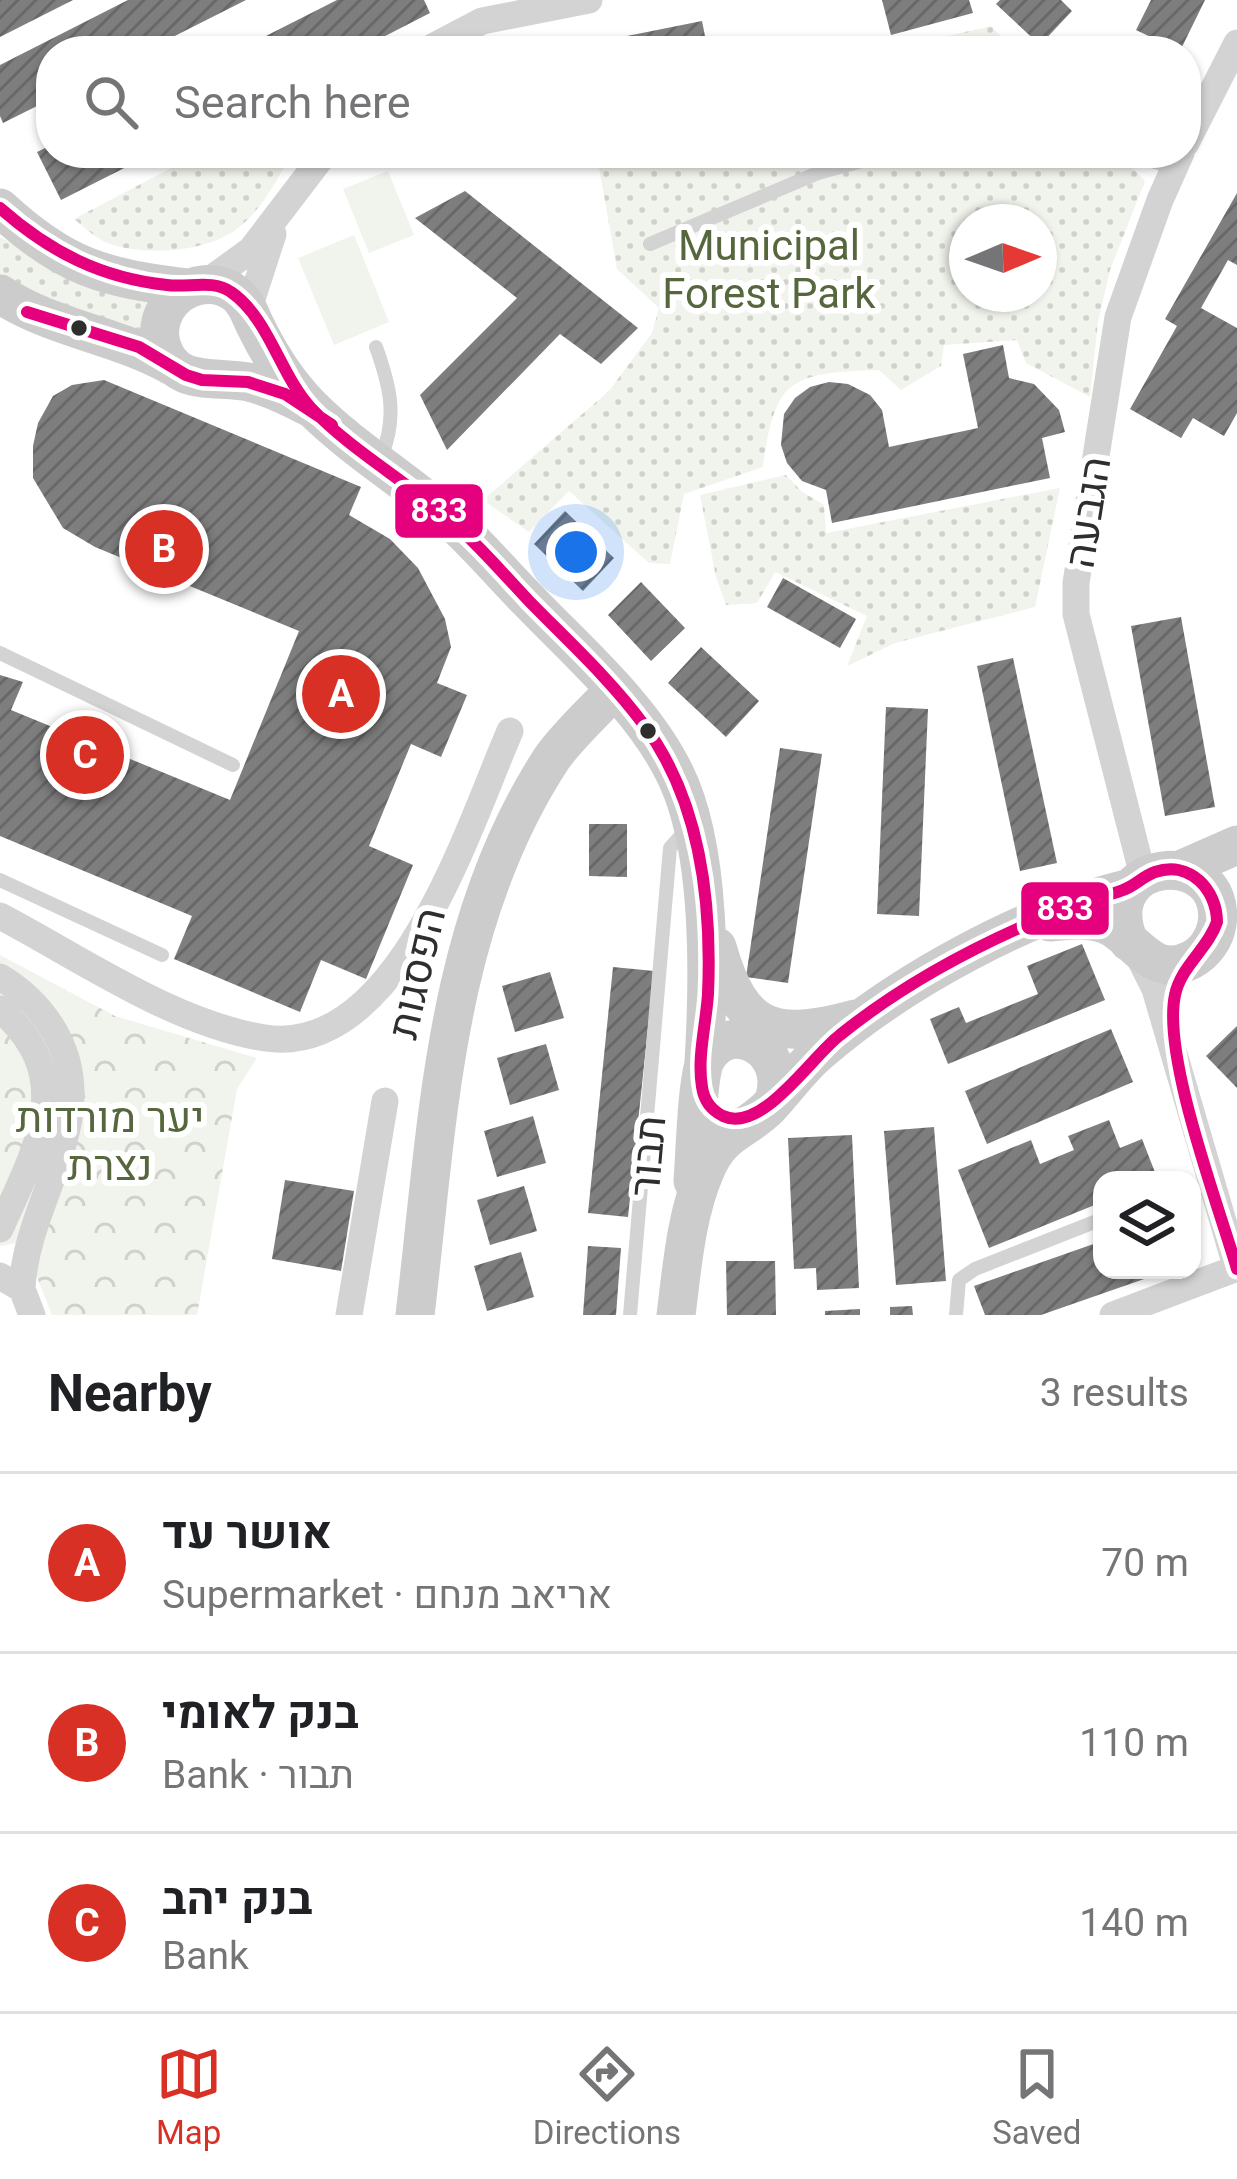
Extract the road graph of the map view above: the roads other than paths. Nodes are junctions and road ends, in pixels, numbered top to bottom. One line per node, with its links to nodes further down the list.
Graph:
1 (589, 0): 2 (street)
2 (491, 11): 3 (street)
3 (450, 36)
4 (1237, 43): 5 (street, הגבעה)
5 (1201, 114)
6 (314, 168): 9 (street)
7 (836, 168): 11 (lane)
8 (1176, 168): 26 (street, הגבעה)
9 (285, 208): 12 (street); 14 (street)
10 (4, 215): 12 (street)
11 (650, 244)
12 (196, 286): 14 (street); 16 (street)
13 (7, 303): 16 (street)
14 (251, 316): 17 (street); 18 (street)
15 (376, 347): 19 (lane)
16 (172, 366): 17 (street)
17 (219, 379): 18 (street)
18 (311, 408): 19 (street)
19 (378, 463): 21 (street)
20 (0, 653): 23 (lane)
21 (614, 690): 24 (street); 49 (street, הפסגות)
22 (510, 730): 29 (street)
23 (233, 765)
24 (692, 825): 28 (street); 50 (lane)
25 (1237, 845): 26 (street)
26 (1152, 878): 30 (street); 31 (street); 32 (street)
27 (0, 880): 33 (lane)
28 (700, 890): 35 (street, תבור); 37 (street)
29 (0, 916)
30 (1033, 924): 32 (street); 37 (street)
31 (1215, 939): 32 (street); 39 (street)
32 (1132, 946): 39 (street)
33 (162, 955)
34 (0, 976): 47 (street)
35 (708, 988): 38 (street); 40 (street, תבור)
36 (0, 1009): 44 (street)
37 (852, 1026): 38 (street); 42 (street, תבור)
38 (752, 1043): 40 (street); 42 (street)
39 (1175, 1054): 46 (street)
40 (702, 1074): 42 (street); 45 (street, תבור)
41 (385, 1101): 48 (street)
42 (764, 1109): 45 (street, תבור)
43 (1093, 1223): 52 (lane)
44 (0, 1228)
45 (688, 1237): 51 (street)
46 (1237, 1268): 53 (street)
47 (18, 1293)
48 (349, 1315)
49 (415, 1315)
50 (630, 1315)
51 (676, 1315)
52 (956, 1315)
53 (1113, 1315)

